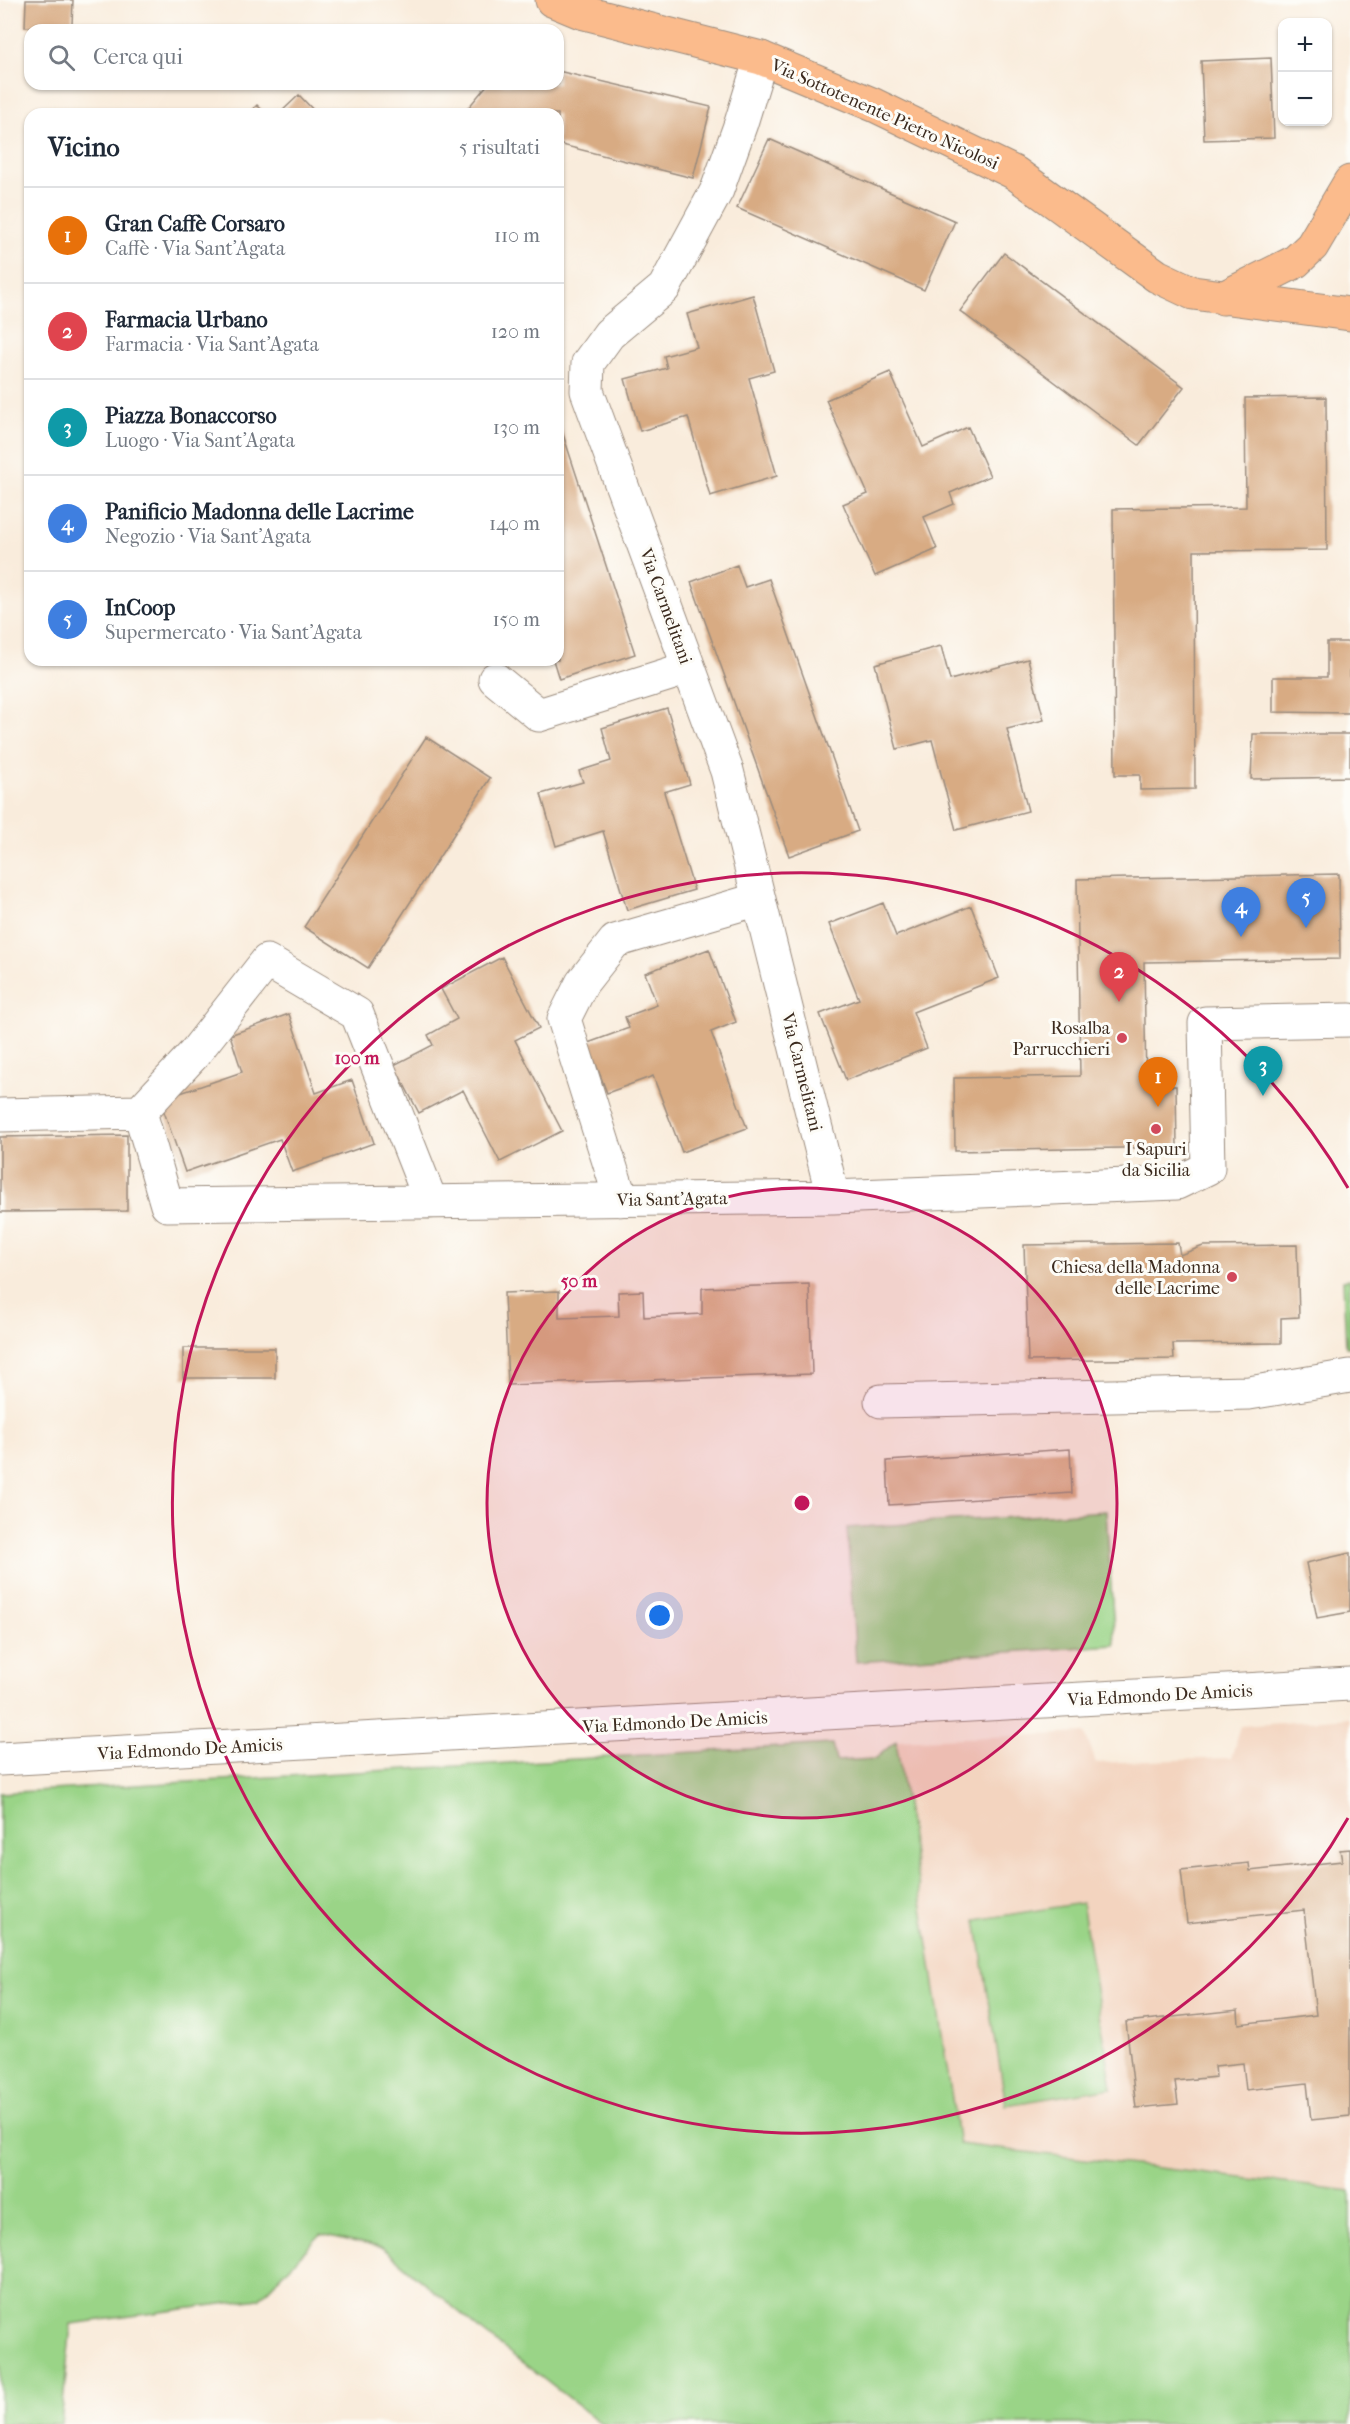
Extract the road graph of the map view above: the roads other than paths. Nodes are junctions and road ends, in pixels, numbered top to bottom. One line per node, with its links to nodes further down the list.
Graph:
1 (552, 0): 2 (main road, Via Sottotenente Pietro Nicolosi)
2 (761, 58): 7 (main road, Via Sottotenente Pietro Nicolosi); 10 (street, Via Carmelitani)
3 (1350, 182): 5 (main road)
4 (1350, 234): 5 (main road)
5 (1312, 246): 7 (main road)
6 (1350, 290): 8 (main road)
7 (1223, 298): 8 (main road, Via Sottotenente Pietro Nicolosi)
8 (1300, 306): 9 (main road, Via Sottotenente Pietro Nicolosi)
9 (1350, 314)
10 (689, 668): 11 (street); 12 (street, Via Carmelitani)
11 (495, 679)
12 (759, 898): 16 (street, Via Carmelitani); 17 (street)
13 (1350, 1020): 16 (street, Via Sant'Agata)
14 (140, 1112): 15 (street); 18 (street, Via Sant'Agata); 18 (street)
15 (0, 1115)
16 (833, 1197): 17 (street, Via Sant'Agata)
17 (621, 1200): 18 (street, Via Sant'Agata)
18 (431, 1202)
19 (1350, 1376): 20 (street)
20 (881, 1401)
21 (1350, 1684): 22 (street, Via Edmondo De Amicis)
22 (0, 1759)

